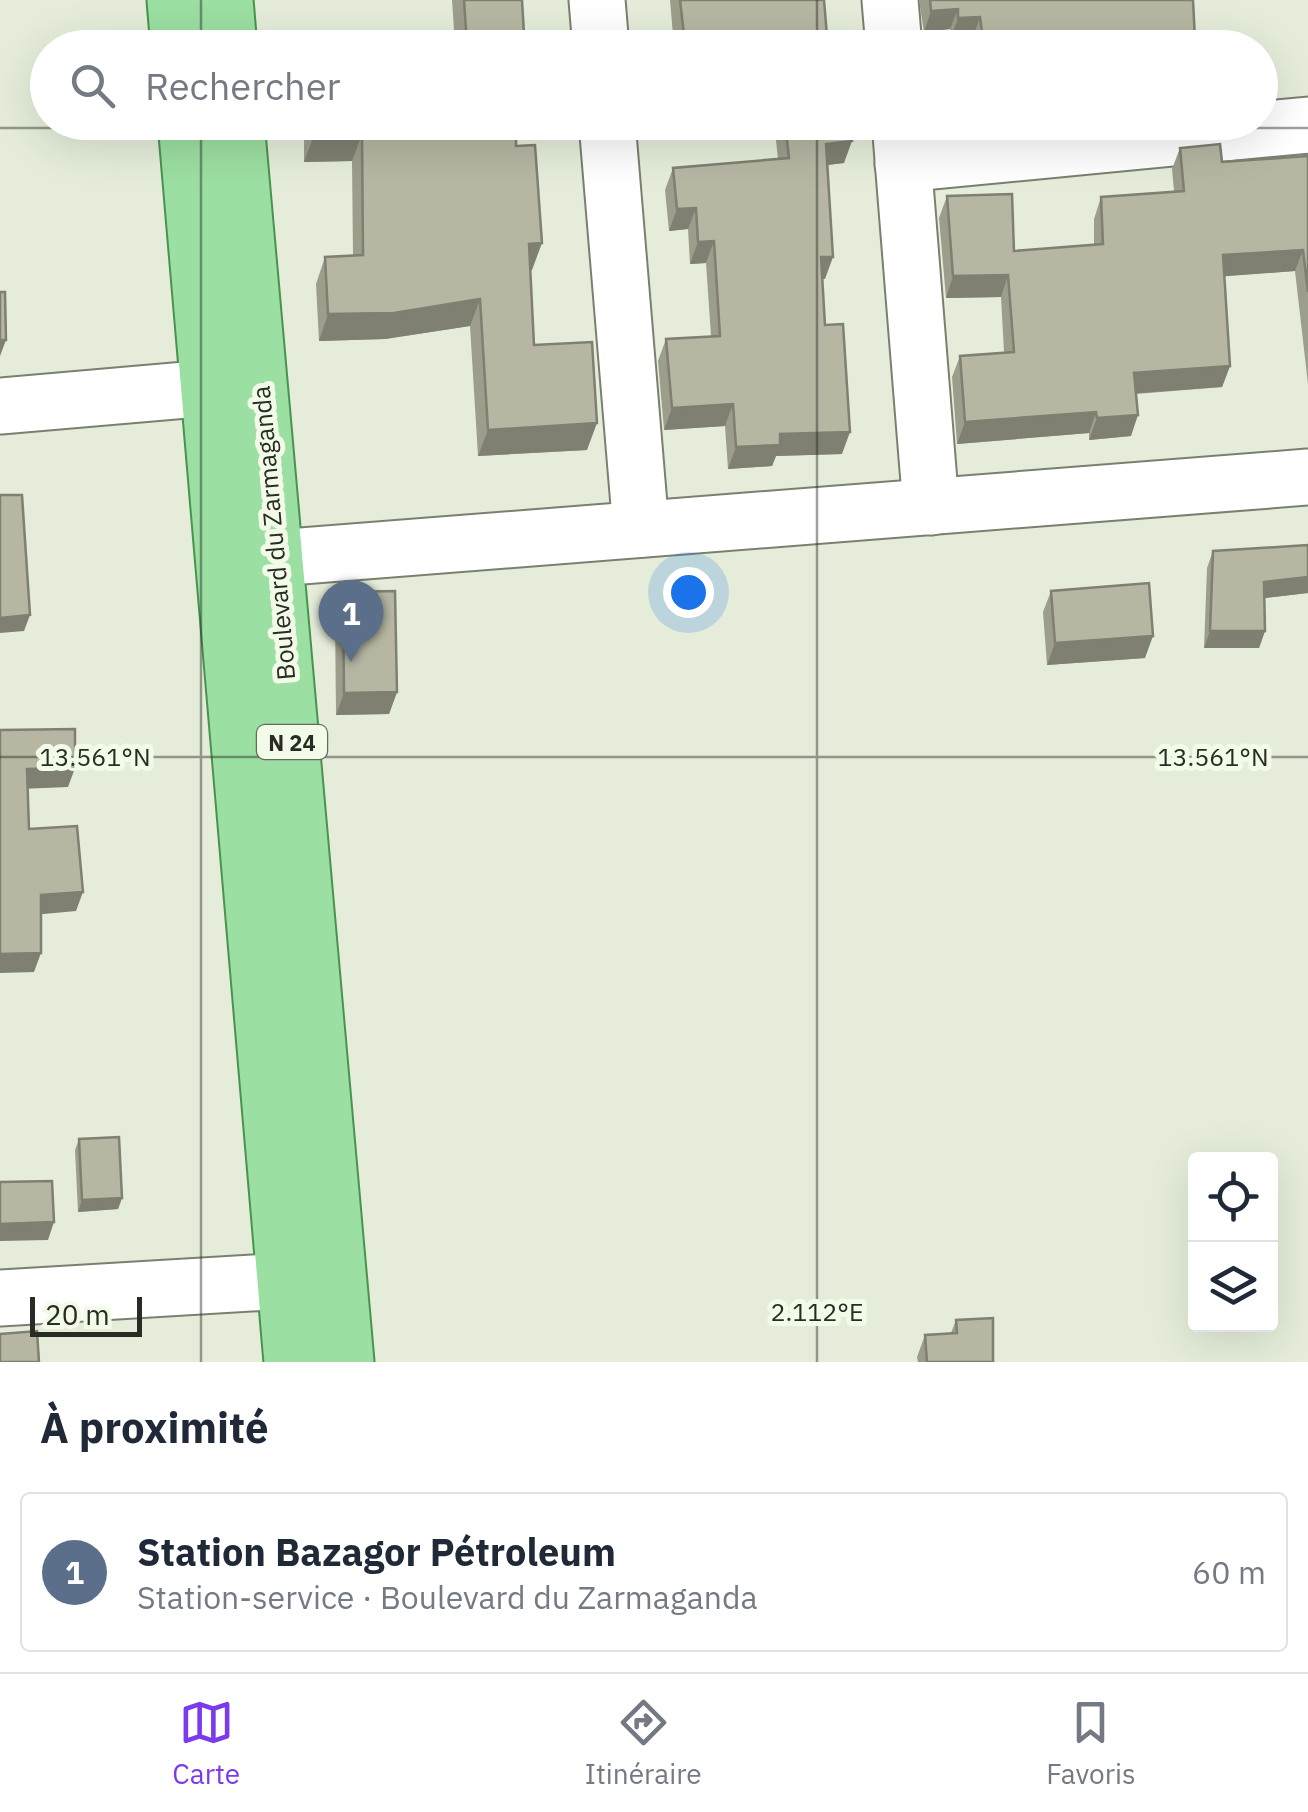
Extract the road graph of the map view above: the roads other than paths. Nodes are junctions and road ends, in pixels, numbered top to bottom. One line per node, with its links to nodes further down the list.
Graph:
1 (175, 0): 5 (main road)
2 (225, 0): 6 (main road)
3 (597, 0): 7 (street)
4 (890, 0): 8 (street)
5 (178, 30)
6 (228, 30)
7 (600, 30)
8 (892, 30)
9 (1308, 125): 10 (street)
10 (1278, 126)
11 (188, 140): 16 (main road, Boulevard du Zarmaganda / N 24)
12 (238, 140): 21 (main road, Boulevard du Zarmaganda / N 24)
13 (608, 140): 20 (street)
14 (987, 140): 15 (street)
15 (902, 144): 19 (street)
16 (209, 388): 17 (street); 22 (main road, Boulevard du Zarmaganda / N 24)
17 (0, 406)
18 (1308, 477): 19 (street)
19 (931, 507): 20 (street)
20 (640, 530): 21 (street)
21 (276, 558): 22 (main road, Boulevard du Zarmaganda / N 24)
22 (261, 678): 23 (main road, Boulevard du Zarmaganda / N 24); 26 (main road, Boulevard du Zarmaganda / N 24)
23 (286, 1281): 24 (street); 25 (main road, Boulevard du Zarmaganda / N 24)
24 (0, 1298)
25 (292, 1362)
26 (346, 1362)

